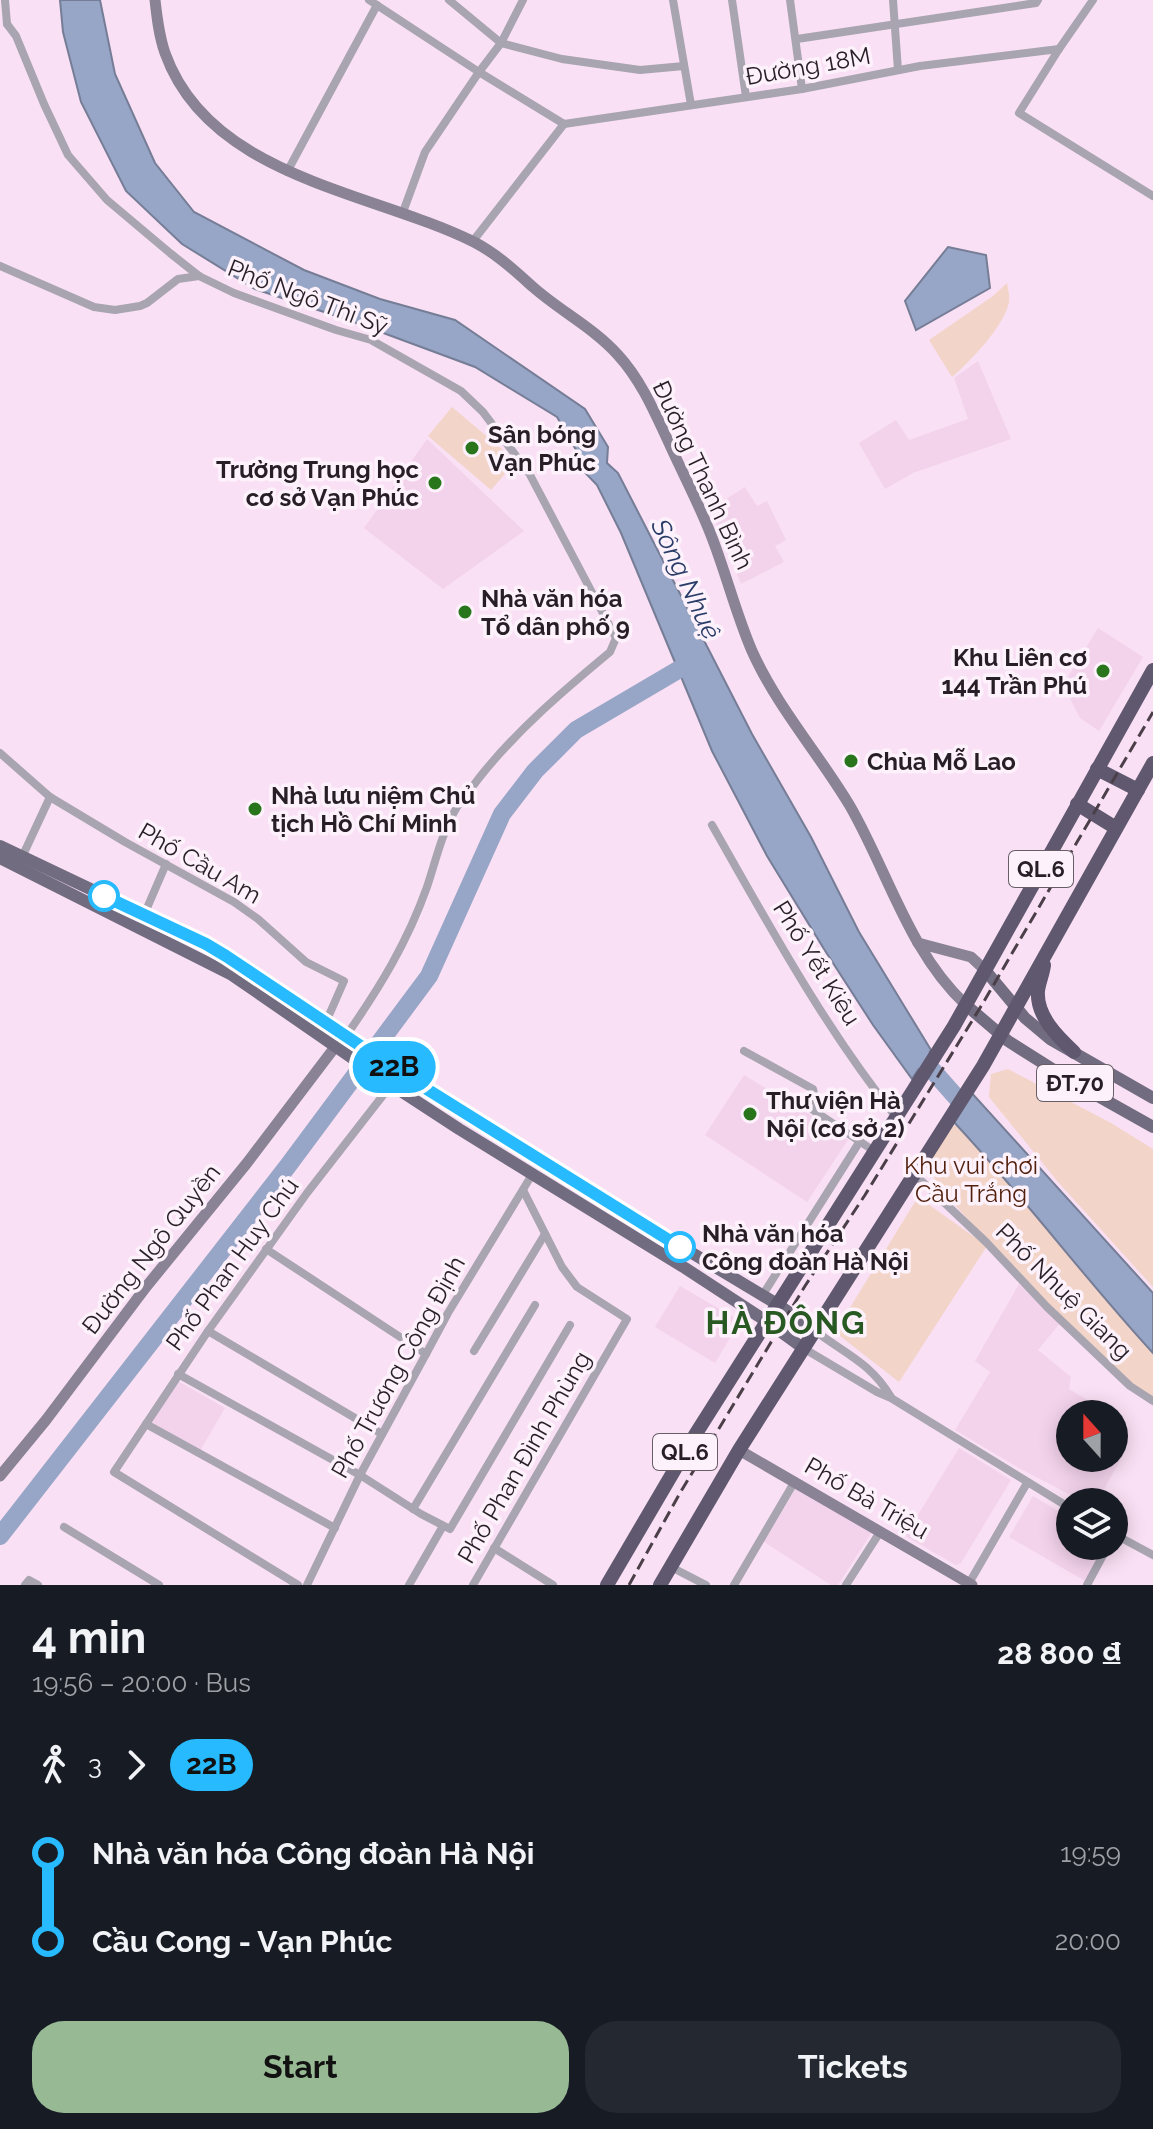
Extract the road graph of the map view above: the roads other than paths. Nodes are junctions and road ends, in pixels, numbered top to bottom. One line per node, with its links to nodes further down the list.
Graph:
1 (5, 0): 12 (street)
2 (155, 0): 24 (street, Đường Thanh Bình)
3 (449, 0): 15 (street)
4 (523, 0): 15 (street)
5 (673, 0): 17 (street)
6 (732, 0): 21 (street)
7 (790, 0): 14 (street)
8 (893, 0): 13 (street)
9 (1038, 0): 13 (street)
10 (1093, 0): 16 (street)
11 (373, 2): 19 (street); 24 (street)
12 (4, 24): 29 (street, Phố Ngô Thì Sỹ)
13 (895, 25): 14 (street); 18 (street)
14 (797, 39): 20 (street)
15 (501, 43): 17 (street); 19 (street)
16 (1059, 49): 18 (street, Đường 18M); 25 (street)
17 (684, 66): 22 (street)
18 (898, 70): 20 (street, Đường 18M)
19 (479, 72): 23 (street); 26 (street)
20 (802, 89): 21 (street, Đường 18M)
21 (746, 97): 22 (street, Đường 18M)
22 (691, 105): 23 (street, Đường 18M)
23 (564, 124): 27 (street)
24 (287, 172): 26 (street, Đường Thanh Bình)
25 (1153, 196)
26 (403, 212): 27 (street, Đường Thanh Bình)
27 (473, 241): 44 (street, Đường Thanh Bình)
28 (0, 266): 29 (street)
29 (199, 276): 53 (street, Phố Ngô Thì Sỹ)
30 (1153, 670): 33 (highway, QL.6)
31 (0, 753): 35 (street, Phố Cầu Am)
32 (1153, 763): 34 (highway, QL.6)
33 (1097, 769): 34 (highway); 36 (highway, QL.6)
34 (1138, 790): 38 (highway, QL.6)
35 (50, 797): 40 (street); 42 (street, Phố Cầu Am)
36 (1077, 804): 38 (highway); 46 (highway, QL.6)
37 (712, 825): 61 (street, Phố Yết Kiêu)
38 (1116, 828): 45 (highway, QL.6)
39 (0, 846): 40 (main road)
40 (23, 855): 43 (main road)
41 (0, 858): 48 (main road)
42 (165, 866): 43 (street); 51 (street, Phố Cầu Am)
43 (144, 915): 47 (main road)
44 (918, 943): 46 (street); 49 (street, Đường Thanh Bình)
45 (1045, 955): 50 (highway, QL.6); 56 (highway)
46 (985, 970): 49 (highway, QL.6); 50 (main road, ĐT.70)
47 (268, 983): 48 (main road); 51 (main road)
48 (260, 995): 54 (main road)
49 (966, 1005): 52 (main road, ĐT.70); 61 (highway, QL.6)
50 (1016, 1007): 52 (highway, QL.6); 56 (main road, ĐT.70)
51 (326, 1022): 53 (main road)
52 (1000, 1034): 63 (main road, ĐT.70); 67 (highway, QL.6)
53 (348, 1037): 57 (main road)
54 (338, 1050): 58 (main road); 91 (street, Đường Ngô Quyền)
55 (744, 1051): 64 (street)
56 (1074, 1052): 59 (main road, ĐT.70)
57 (398, 1070): 58 (main road); 60 (main road)
58 (389, 1083): 62 (main road); 72 (street, Phố Phan Huy Chú)
59 (1153, 1098)
60 (453, 1104): 62 (main road); 69 (main road)
61 (899, 1111): 65 (highway, QL.6)
62 (443, 1118): 66 (main road)
63 (1153, 1127)
64 (860, 1141): 65 (street); 73 (street)
65 (874, 1151): 74 (highway, QL.6)
66 (533, 1173): 68 (street, Phố Trương Công Định); 70 (main road)
67 (914, 1174): 80 (highway, QL.6); 86 (street, Phố Nhuệ Giang)
68 (523, 1190): 71 (street); 83 (street, Phố Trương Công Định)
69 (602, 1199): 70 (main road); 73 (main road)
70 (594, 1212): 76 (main road)
71 (545, 1234): 82 (street); 101 (street, Phố Phan Đình Phùng)
72 (266, 1249): 79 (street, Phố Phan Huy Chú); 83 (street)
73 (762, 1296): 74 (main road); 76 (main road)
74 (777, 1304): 77 (highway, QL.6); 80 (main road)
75 (535, 1305): 95 (street)
76 (752, 1311): 77 (main road)
77 (766, 1321): 81 (main road); 114 (highway, QL.6)
78 (570, 1325): 96 (street)
79 (208, 1331): 84 (street, Phố Phan Huy Chú); 88 (street)
80 (819, 1333): 81 (highway, QL.6); 85 (street)
81 (808, 1350): 85 (street); 89 (highway, QL.6)
82 (474, 1351)
83 (426, 1354): 88 (street, Phố Trương Công Định)
84 (178, 1374): 87 (street, Phố Phan Huy Chú); 90 (street)
85 (891, 1398): 93 (street)
86 (1153, 1401)
87 (146, 1424): 98 (street); 109 (street, Phố Phan Huy Chú)
88 (382, 1434): 90 (street, Phố Trương Công Định)
89 (739, 1450): 92 (street, Phố Bà Triệu); 104 (highway, QL.6)
90 (360, 1475): 95 (street); 98 (street, Phố Trương Công Định)
91 (0, 1476)
92 (795, 1481): 99 (street, Phố Bà Triệu); 117 (street)
93 (1027, 1483): 94 (street); 105 (street)
94 (1056, 1500)
95 (413, 1509): 96 (street)
96 (443, 1526): 111 (street)
97 (64, 1527): 108 (street)
98 (335, 1528): 110 (street, Phố Trương Công Định)
99 (880, 1532): 105 (street, Phố Bà Triệu); 118 (street)
100 (1128, 1542): 102 (street)
101 (494, 1548): 112 (street, Phố Phan Đình Phùng); 113 (street)
102 (1153, 1555)
103 (1100, 1560): 119 (street)
104 (671, 1567): 115 (highway, QL.6); 116 (street)
105 (970, 1584)
106 (25, 1585): 107 (street)
107 (38, 1585)
108 (159, 1585)
109 (298, 1585)
110 (307, 1585)
111 (409, 1585)
112 (473, 1585)
113 (553, 1585)
114 (607, 1585)
115 (660, 1585)
116 (706, 1585)
117 (734, 1585)
118 (846, 1585)
119 (1087, 1585)

